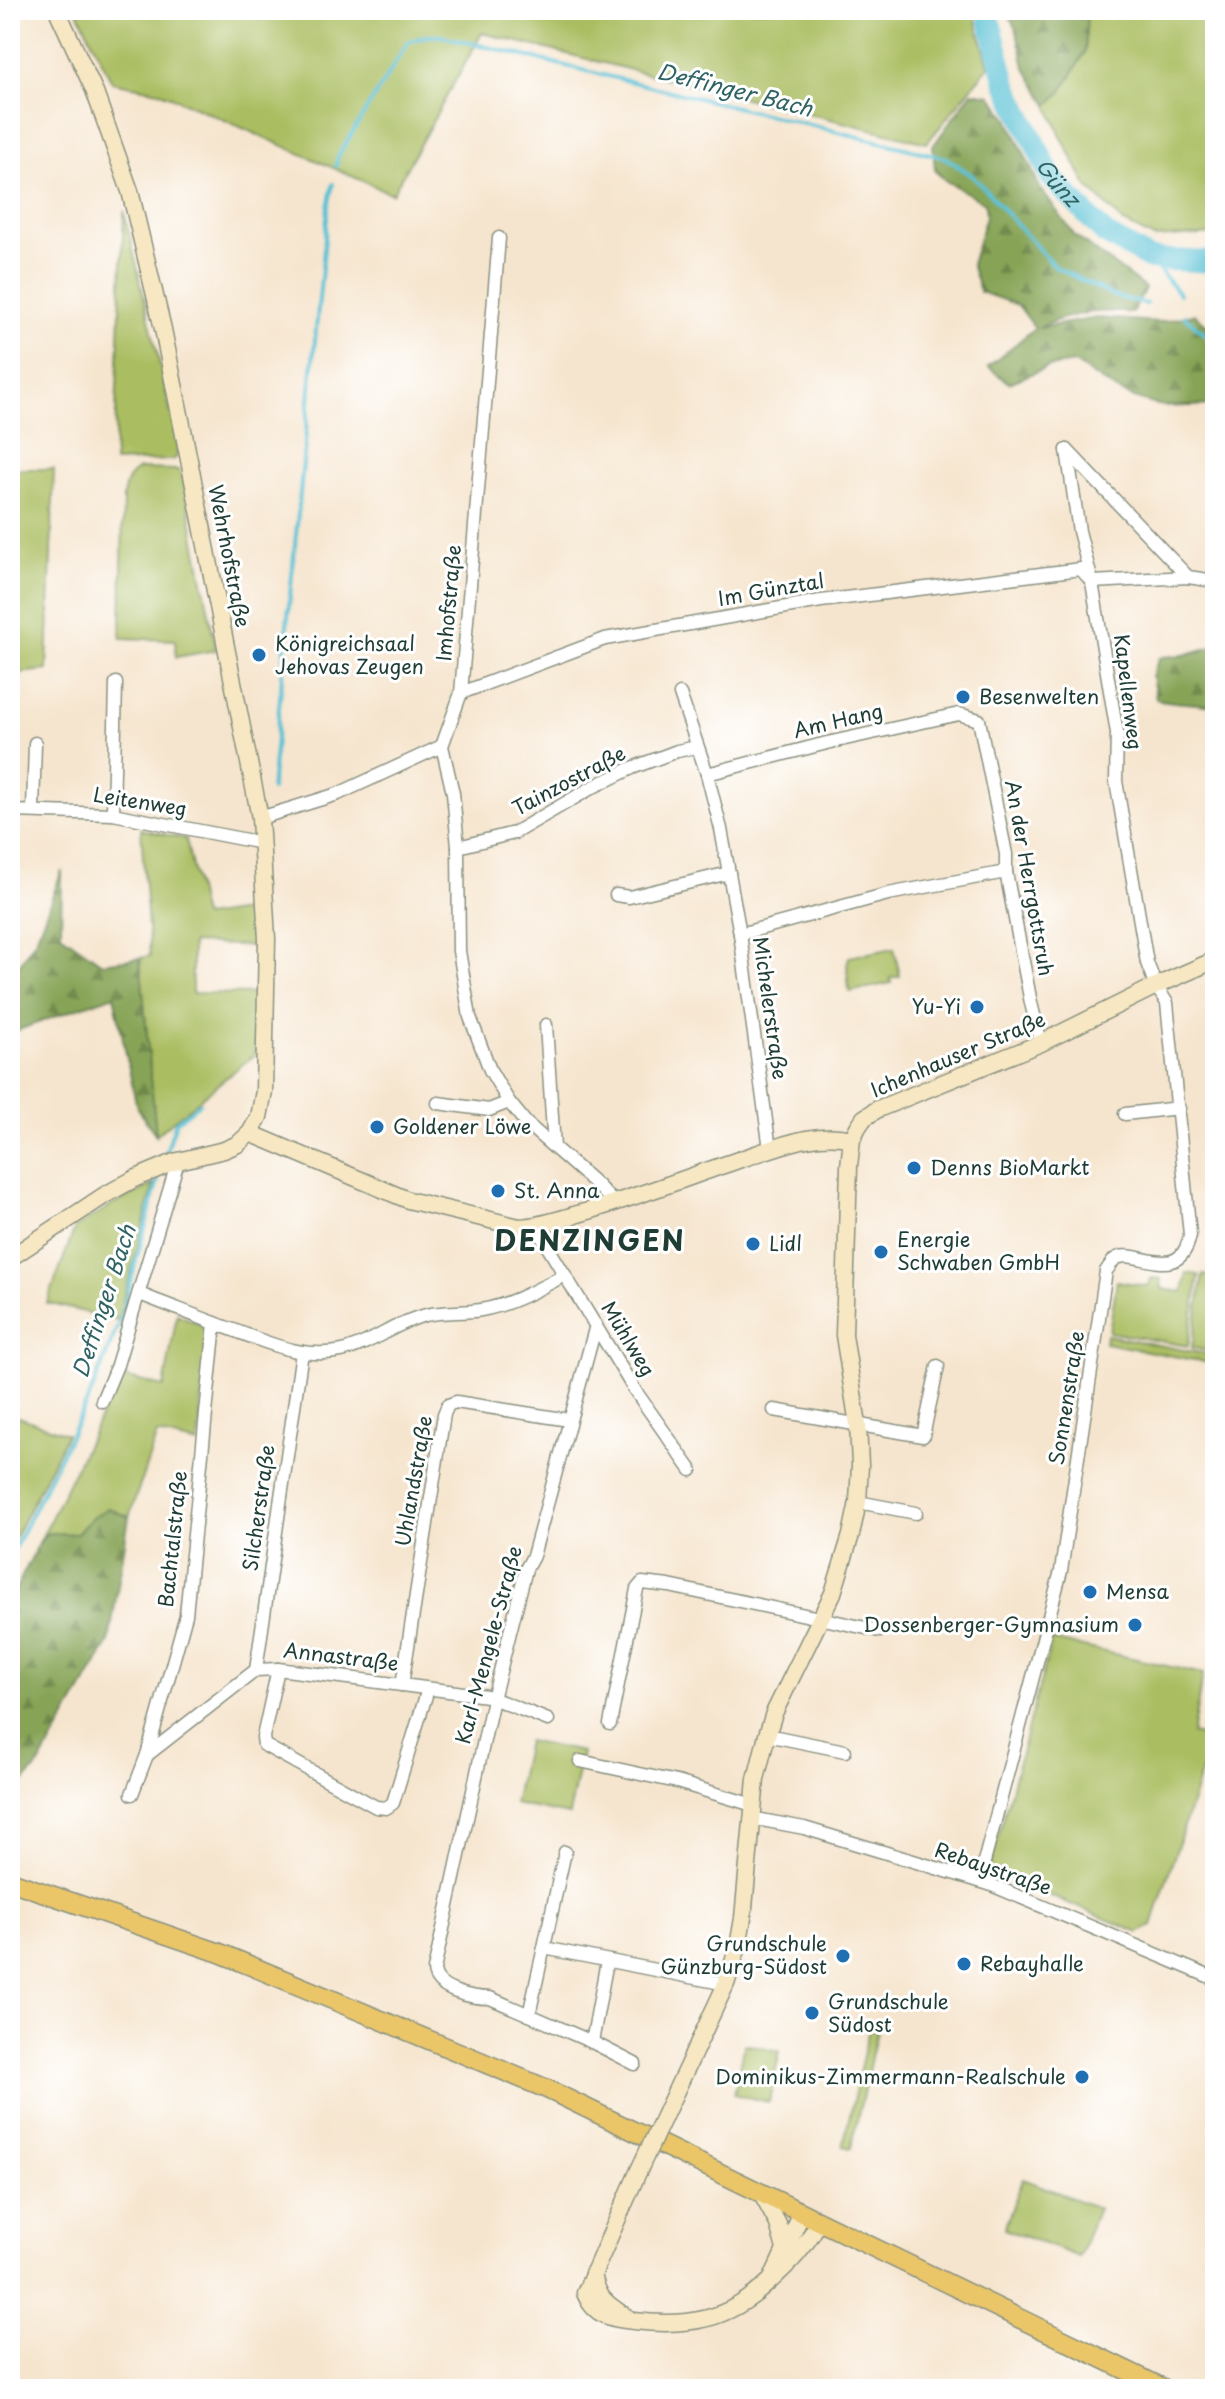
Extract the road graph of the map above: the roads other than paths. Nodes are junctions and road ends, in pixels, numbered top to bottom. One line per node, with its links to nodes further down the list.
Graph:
1 (57, 10): 17 (street, Wehrhofstraße)
2 (499, 238): 7 (street, Imhofstraße)
3 (1188, 577): 4 (street); 5 (street); 5 (street, Kapellenweg)
4 (1215, 581)
5 (1092, 582): 7 (street, Im Günztal); 25 (street, Kapellenweg)
6 (116, 683): 16 (street)
7 (461, 693): 11 (street, Imhofstraße)
8 (680, 694): 12 (street, Michelerstraße)
9 (979, 720): 13 (street, Am Hang); 20 (street, An der Herrgottsruh)
10 (35, 743): 14 (street)
11 (442, 746): 17 (street); 19 (street)
12 (697, 747): 13 (street, Michelerstraße); 19 (street, Tainzostraße)
13 (707, 774): 21 (street, Michelerstraße)
14 (33, 810): 15 (street, Leitenweg); 16 (street, Leitenweg)
15 (10, 811)
16 (113, 814): 18 (street, Leitenweg)
17 (260, 818): 18 (street, Wehrhofstraße)
18 (262, 843): 32 (street, Wehrhofstraße)
19 (458, 847): 28 (street)
20 (1006, 872): 23 (street); 27 (street, An der Herrgottsruh)
21 (729, 873): 22 (street); 23 (street, Michelerstraße)
22 (616, 895)
23 (740, 934): 35 (street, Michelerstraße)
24 (1215, 960): 25 (street, Ichenhauser Straße)
25 (1156, 986): 27 (street, Ichenhauser Straße); 30 (street, Sonnenstraße)
26 (546, 1025): 34 (street)
27 (1041, 1043): 33 (street, Ichenhauser Straße)
28 (509, 1102): 29 (street); 34 (street)
29 (438, 1103)
30 (1179, 1108): 31 (street); 70 (street, Sonnenstraße)
31 (1125, 1114)
32 (250, 1133): 36 (street); 38 (street)
33 (852, 1139): 35 (street); 49 (street)
34 (554, 1147): 37 (street)
35 (770, 1149): 37 (street)
36 (176, 1162): 39 (street); 41 (street)
37 (614, 1203): 38 (street)
38 (535, 1226): 40 (street, Mühlweg)
39 (10, 1258)
40 (565, 1275): 43 (street, Mühlweg); 44 (street)
41 (139, 1294): 42 (street); 46 (street)
42 (215, 1323): 44 (street); 64 (street, Bachtalstraße)
43 (596, 1325): 48 (street, Karl-Mengele-Straße); 50 (street, Mühlweg)
44 (302, 1352): 56 (street, Silcherstraße)
45 (938, 1366): 49 (street)
46 (102, 1401)
47 (774, 1410): 49 (street)
48 (569, 1420): 57 (street, Uhlandstraße); 59 (street, Karl-Mengele-Straße)
49 (858, 1425): 51 (street)
50 (691, 1470)
51 (858, 1502): 52 (street); 53 (street)
52 (916, 1513)
53 (823, 1618): 54 (street); 61 (street); 62 (street)
54 (880, 1631)
55 (278, 1669): 56 (street, Annastraße); 57 (street, Annastraße); 58 (street)
56 (256, 1670): 64 (street, Annastraße)
57 (402, 1685): 58 (street, Annastraße)
58 (428, 1689): 59 (street, Annastraße)
59 (493, 1699): 60 (street, Annastraße); 75 (street, Karl-Mengele-Straße)
60 (548, 1720)
61 (610, 1724)
62 (767, 1735): 63 (street); 67 (street)
63 (845, 1751)
64 (147, 1755): 66 (street)
65 (580, 1761): 67 (street, Rebaystraße)
66 (132, 1794)
67 (752, 1811): 70 (street, Rebaystraße); 74 (street)
68 (565, 1852): 71 (street)
69 (10, 1881): 78 (main road)
70 (979, 1881): 73 (street, Rebaystraße)
71 (544, 1948): 72 (street); 75 (street)
72 (607, 1961): 74 (street); 76 (street)
73 (1215, 1979)
74 (726, 1984): 81 (street, bridge)
75 (529, 2015): 76 (street)
76 (592, 2042): 77 (street)
77 (635, 2064)
78 (761, 2193): 79 (main road); 80 (street)
79 (810, 2217): 80 (street); 82 (street); 84 (main road)
80 (785, 2249): 82 (street)
81 (593, 2273): 83 (street); 83 (street)
82 (770, 2281): 83 (street)
83 (632, 2321)
84 (1165, 2389)

